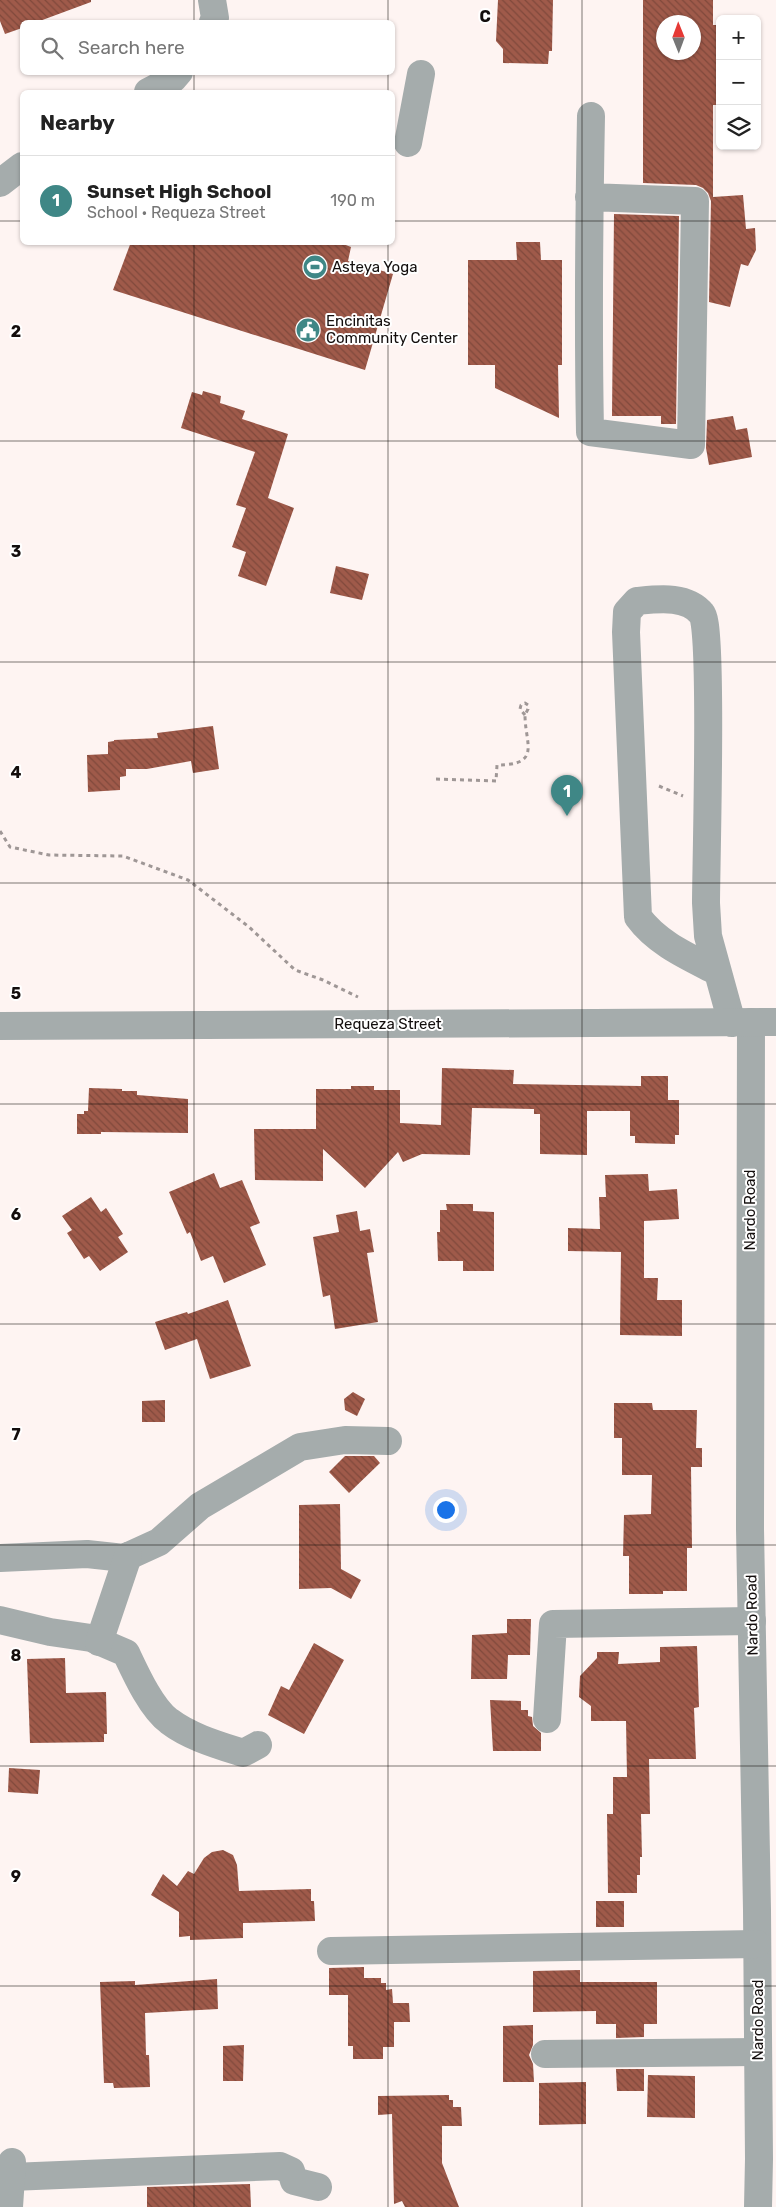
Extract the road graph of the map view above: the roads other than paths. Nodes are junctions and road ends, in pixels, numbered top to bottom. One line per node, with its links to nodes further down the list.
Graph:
1 (212, 0): 2 (street)
2 (214, 20)
3 (421, 74): 7 (street)
4 (176, 75): 5 (street)
5 (152, 90)
6 (591, 116): 10 (street)
7 (408, 143)
8 (20, 168): 9 (street)
9 (0, 183)
10 (589, 196): 10 (street)
11 (716, 971): 11 (street, Nardo Road); 12 (street, Nardo Road)
12 (753, 1022): 13 (street, Requeza Street); 18 (street, Nardo Road)
13 (0, 1026)
14 (388, 1441): 15 (street)
15 (128, 1556): 16 (street); 19 (street)
16 (0, 1558)
17 (0, 1620): 19 (street)
18 (752, 1621): 20 (street); 22 (street, Nardo Road)
19 (99, 1642): 21 (street)
20 (548, 1719)
21 (258, 1746)
22 (767, 1910): 23 (street, Nardo Road)
23 (757, 1944): 24 (street); 25 (street, Nardo Road)
24 (331, 1951)
25 (758, 2052): 26 (street); 27 (street, Nardo Road)
26 (544, 2054)
27 (768, 2158): 30 (street, Nardo Road)
28 (318, 2187): 29 (street)
29 (9, 2207)
30 (758, 2207)

